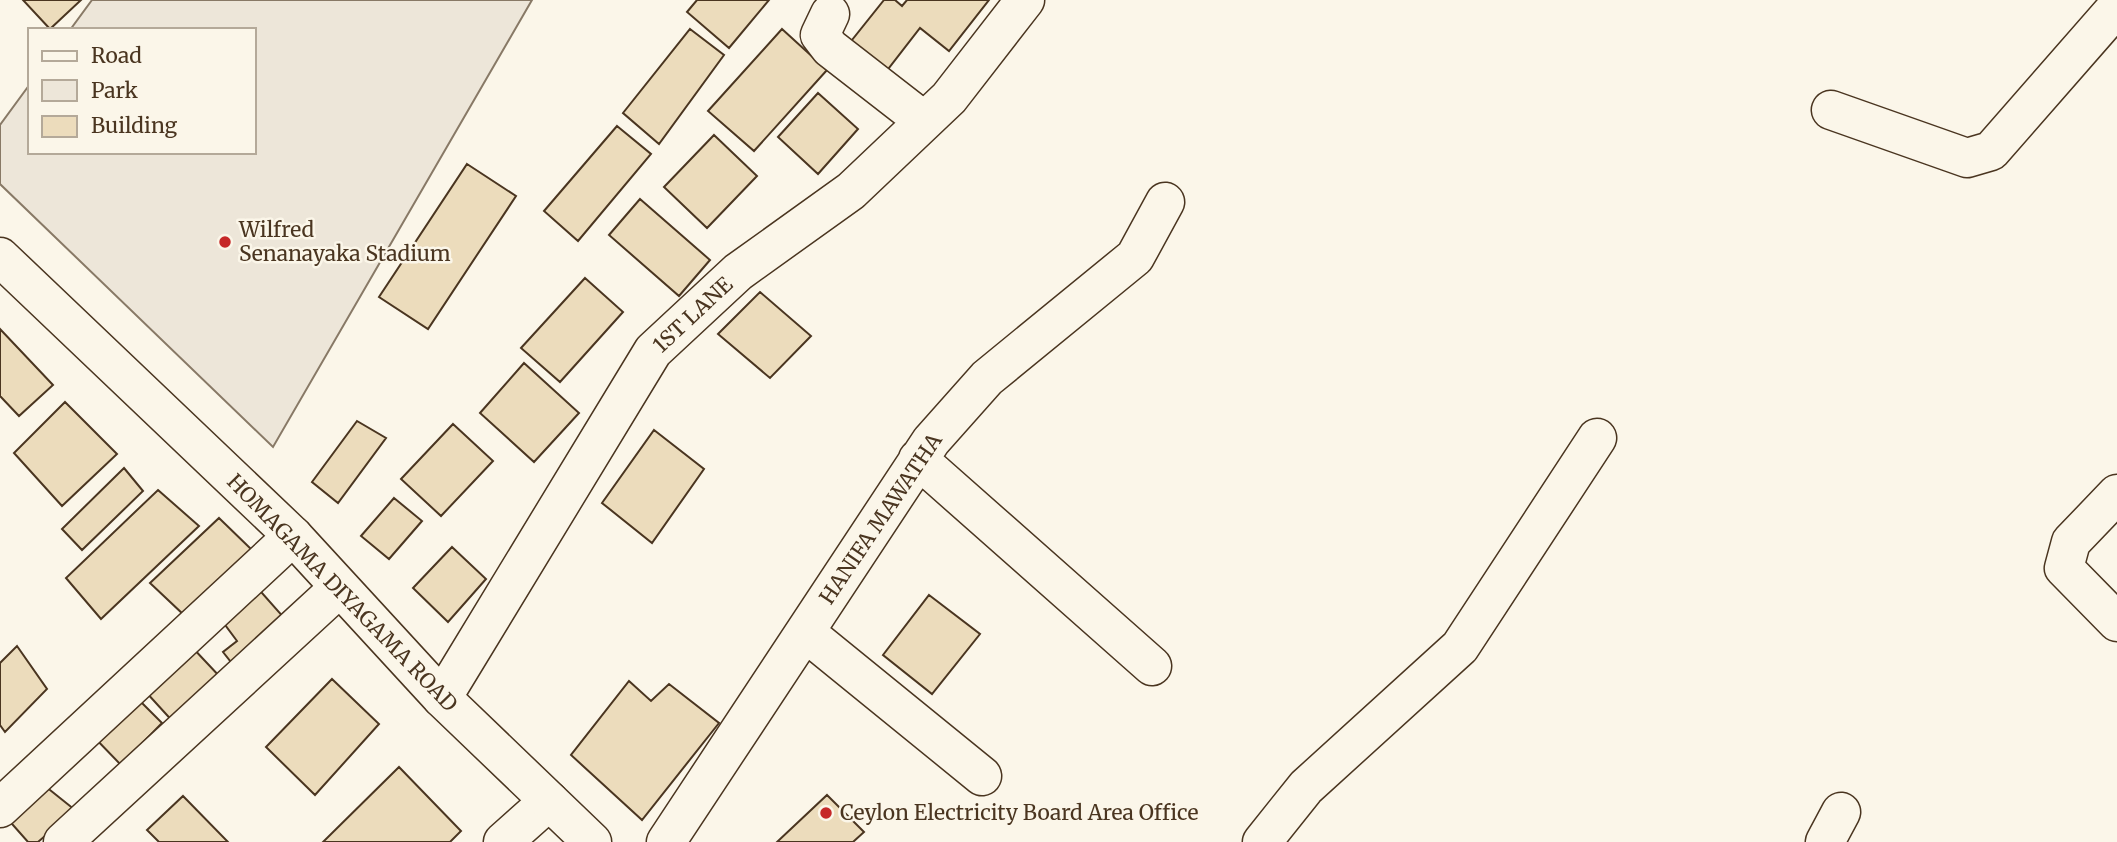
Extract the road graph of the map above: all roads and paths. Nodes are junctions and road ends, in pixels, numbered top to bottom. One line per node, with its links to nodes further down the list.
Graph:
1 (1026, 0): 5 (street, 1ST LANE)
2 (2117, 7): 4 (street)
3 (830, 15): 5 (street)
4 (1831, 110)
5 (924, 121): 16 (street, 1ST LANE)
6 (1165, 202): 9 (street, HANIFA MAWATHA)
7 (0, 257): 11 (street, HOMAGAMA DIYAGAMA ROAD)
8 (1597, 438): 24 (street)
9 (918, 459): 14 (street, HANIFA MAWATHA); 15 (street)
10 (2117, 494): 13 (street)
11 (293, 536): 12 (street, HOMAGAMA DIYAGAMA ROAD); 19 (street)
12 (339, 587): 16 (street, HOMAGAMA DIYAGAMA ROAD); 20 (street)
13 (2117, 622)
14 (804, 632): 17 (street); 23 (street, HANIFA MAWATHA)
15 (1152, 666)
16 (442, 698): 18 (street, HOMAGAMA DIYAGAMA ROAD)
17 (982, 776)
18 (549, 801): 21 (street); 22 (street, HOMAGAMA DIYAGAMA ROAD)
19 (0, 808)
20 (62, 842)
21 (503, 842)
22 (592, 842)
23 (666, 842)
24 (1262, 842)

